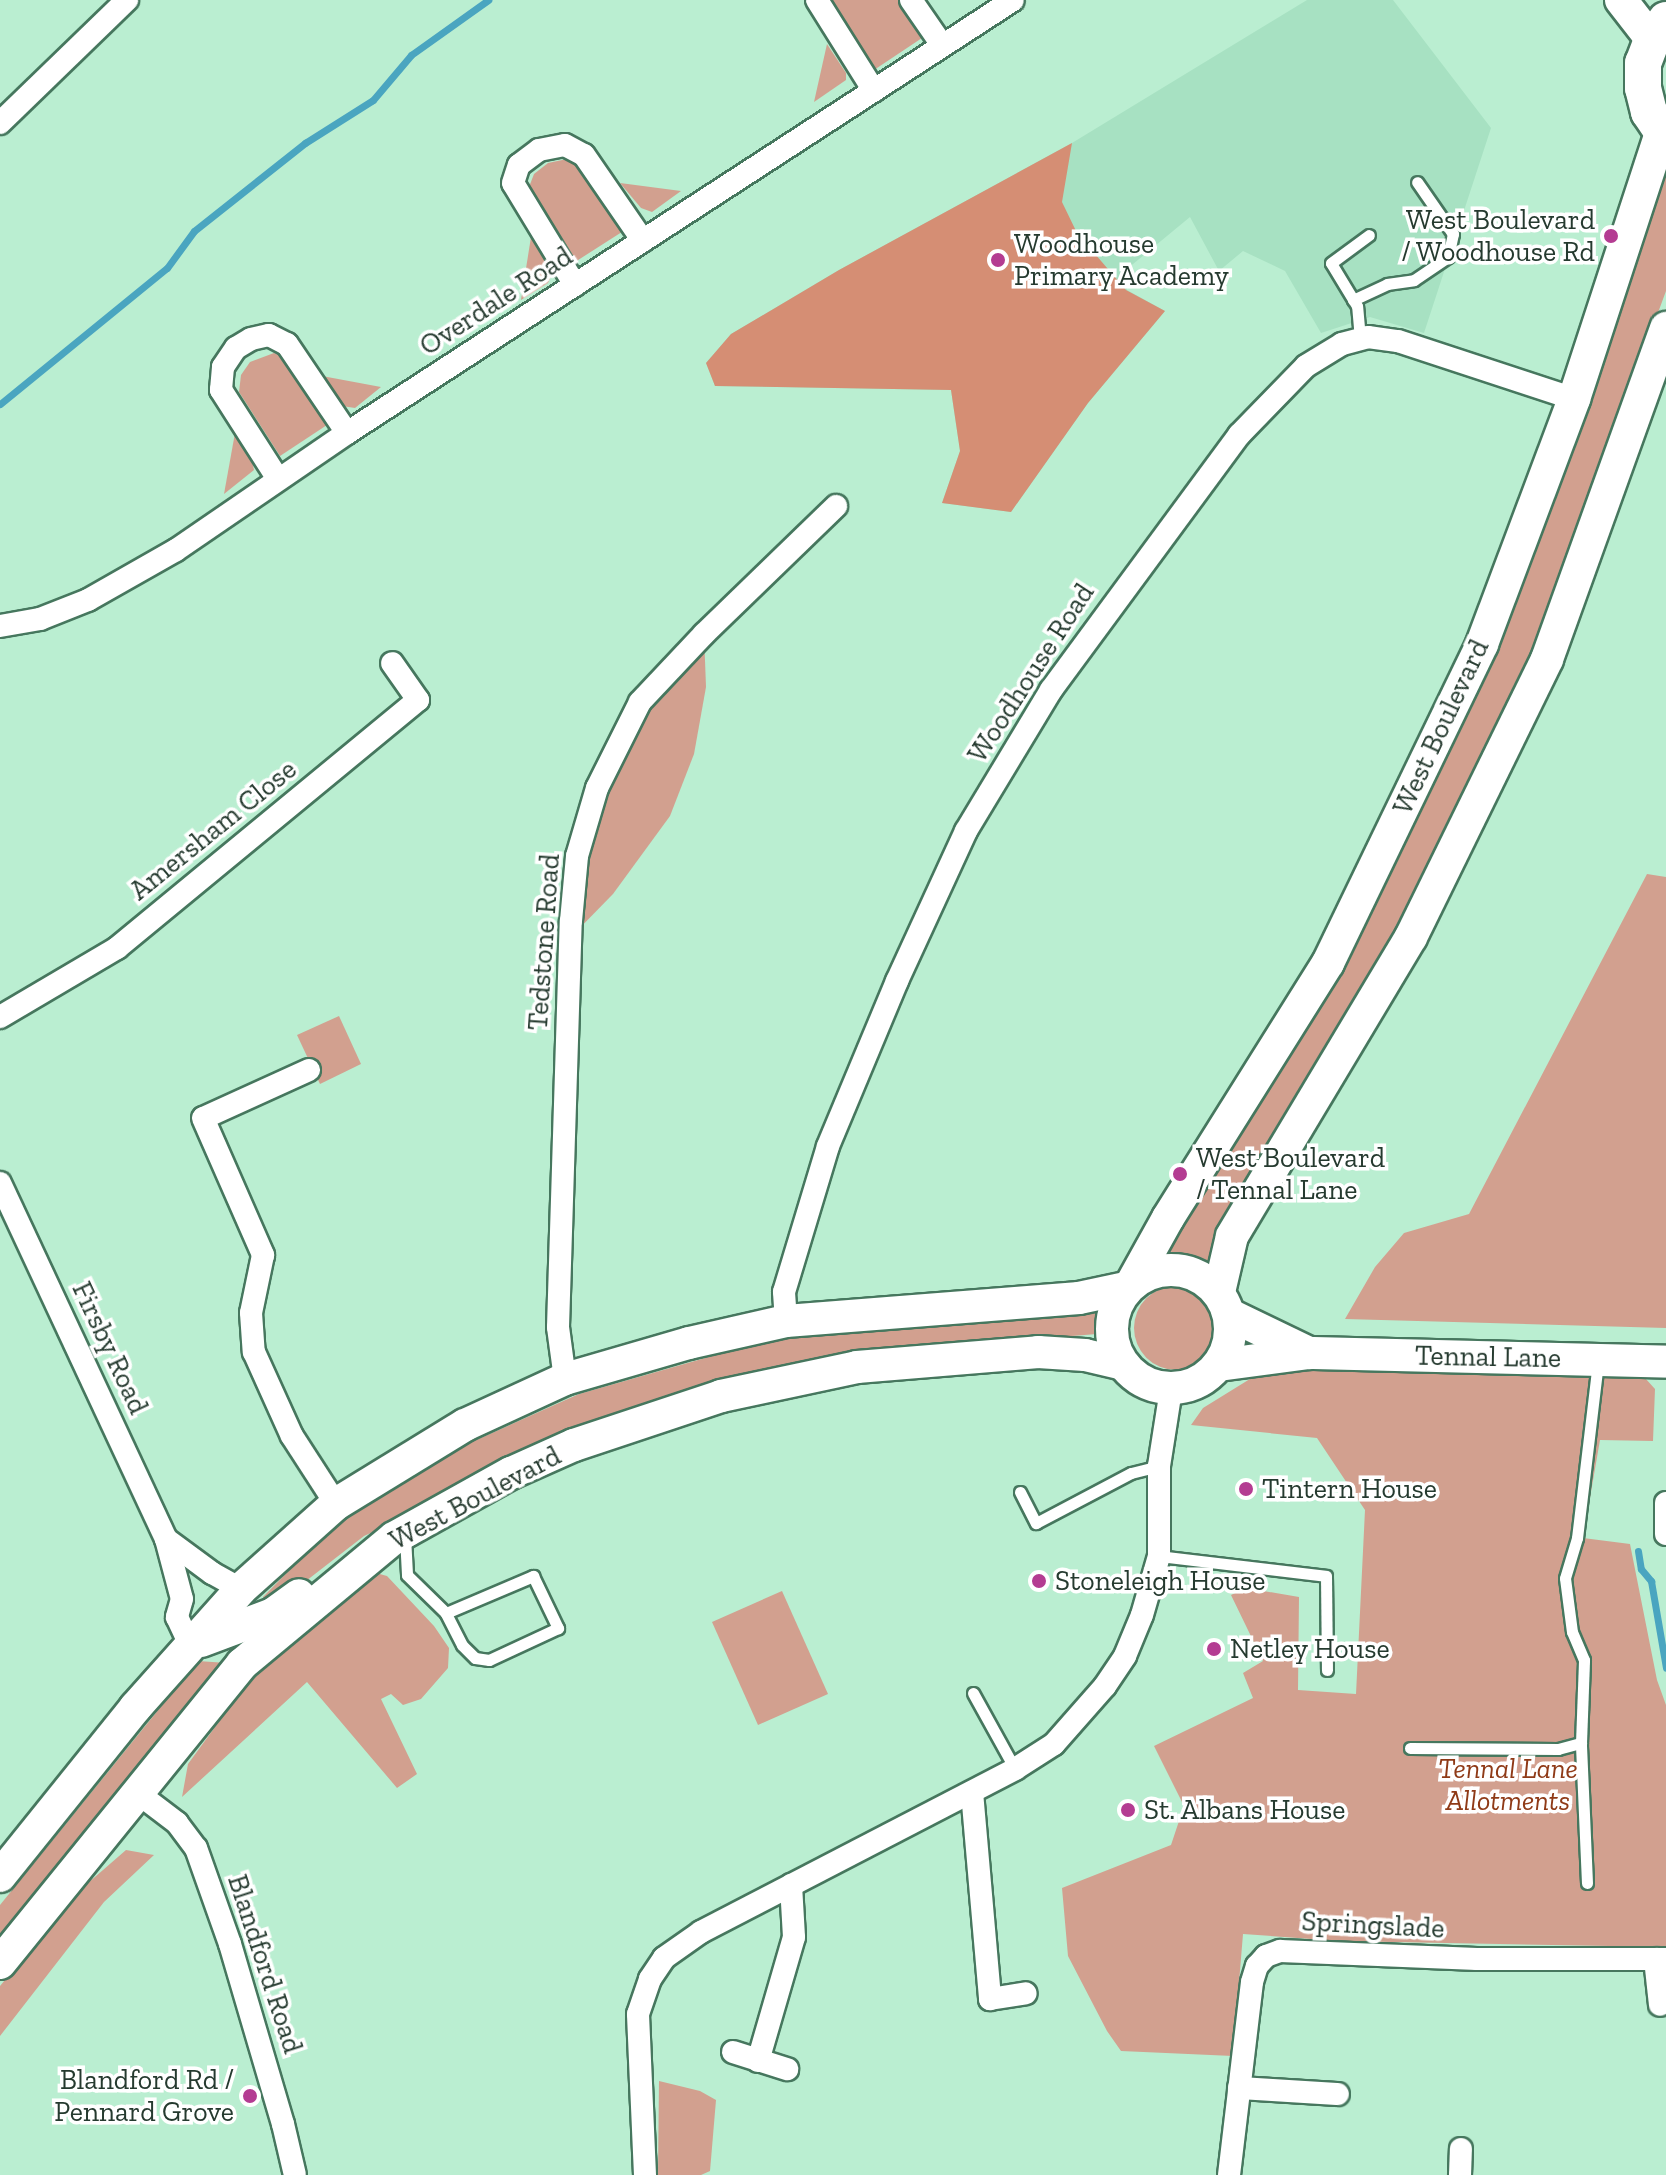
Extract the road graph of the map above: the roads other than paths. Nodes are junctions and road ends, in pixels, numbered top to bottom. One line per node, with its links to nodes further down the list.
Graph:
1 (127, 0): 9 (street)
2 (817, 0): 8 (street)
3 (911, 0): 7 (street)
4 (1013, 0): 7 (street, Overdale Road)
5 (1621, 0): 6 (main road)
6 (1659, 30): 10 (main road)
7 (942, 45): 8 (street, Overdale Road)
8 (874, 91): 13 (street, Overdale Road)
9 (0, 123)
10 (1664, 135): 18 (main road, West Boulevard)
11 (1417, 182): 15 (lane)
12 (1369, 235): 15 (lane)
13 (643, 241): 14 (street, Overdale Road); 14 (street)
14 (575, 285): 19 (street, Overdale Road)
15 (1353, 300): 17 (lane)
16 (1666, 328): 28 (main road)
17 (1360, 339): 18 (street, Woodhouse Road); 29 (street, Woodhouse Road)
18 (1574, 399): 27 (main road, West Boulevard)
19 (347, 433): 20 (street, Overdale Road); 20 (street)
20 (278, 479): 22 (street, Overdale Road)
21 (836, 506): 35 (street, Tedstone Road)
22 (0, 626)
23 (392, 663): 24 (street, Amersham Close)
24 (0, 1017)
25 (309, 1070): 40 (street)
26 (0, 1183): 43 (street, Firsby Road)
27 (1130, 1285): 28 (main road); 29 (main road); 33 (main road)
28 (1224, 1303): 30 (main road, Tennal Lane); 34 (main road)
29 (786, 1321): 35 (main road)
30 (1309, 1353): 31 (main road, Tennal Lane); 34 (main road, Tennal Lane)
31 (1598, 1359): 32 (main road, Tennal Lane); 54 (lane)
32 (1666, 1362)
33 (1121, 1363): 36 (main road); 42 (main road, West Boulevard)
34 (1219, 1365): 36 (main road)
35 (565, 1379): 40 (main road)
36 (1171, 1389): 37 (street)
37 (1159, 1466): 38 (lane); 44 (street)
38 (1020, 1492)
39 (1666, 1503): 41 (street)
40 (336, 1504): 46 (main road)
41 (1666, 1534)
42 (400, 1535): 48 (lane); 49 (main road); 51 (main road, West Boulevard)
43 (166, 1539): 45 (street, Firsby Road); 47 (street, Firsby Road)
44 (1159, 1556): 52 (lane); 56 (street)
45 (212, 1573): 46 (street, Firsby Road); 47 (street)
46 (241, 1589): 49 (main road); 50 (main road)
47 (182, 1599): 50 (street, Firsby Road)
48 (446, 1613): 48 (lane)
49 (243, 1624): 50 (main road); 51 (main road)
50 (190, 1645): 59 (main road)
51 (242, 1664): 58 (main road, West Boulevard)
52 (1327, 1670)
53 (973, 1693): 56 (lane)
54 (1581, 1743): 55 (lane); 60 (lane)
55 (1410, 1748)
56 (1015, 1769): 57 (street)
57 (972, 1792): 61 (street); 64 (street)
58 (139, 1794): 63 (main road, West Boulevard); 72 (street, Blandford Road)
59 (0, 1876)
60 (1587, 1883)
61 (791, 1885): 67 (street); 73 (street)
62 (1660, 1959): 65 (street, Springslade); 69 (street, Springslade)
63 (0, 1963)
64 (1026, 1993)
65 (1660, 2005)
66 (733, 2052): 67 (street)
67 (758, 2061): 68 (street)
68 (787, 2069)
69 (1239, 2088): 70 (street); 74 (street, Springslade)
70 (1338, 2094)
71 (1461, 2149): 75 (street)
72 (295, 2175)
73 (645, 2175)
74 (1229, 2175)
75 (1460, 2175)

